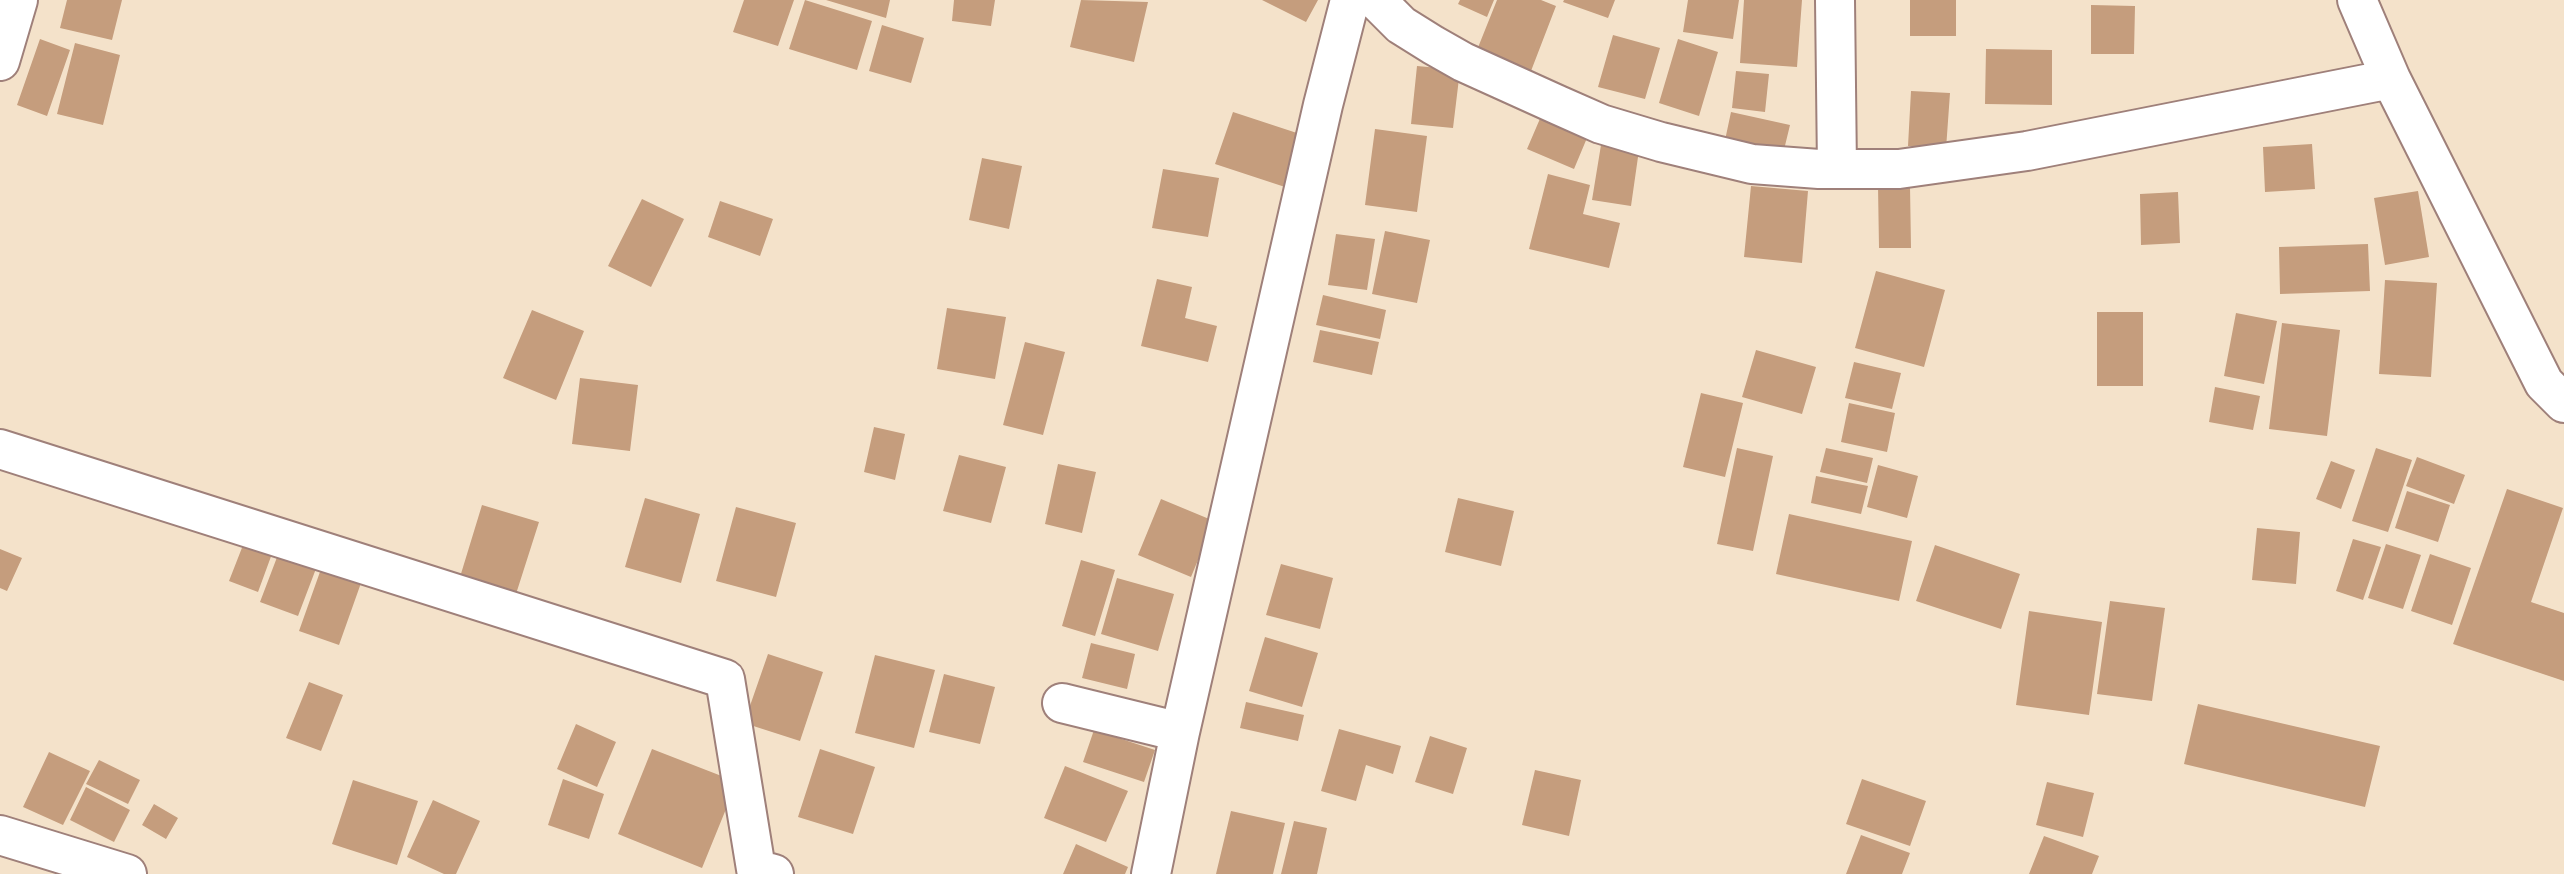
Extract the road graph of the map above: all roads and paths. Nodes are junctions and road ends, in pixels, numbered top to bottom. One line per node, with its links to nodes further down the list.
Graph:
1 (18, 0): 6 (street)
2 (1350, 0): 12 (street)
3 (1376, 0): 8 (street)
4 (1836, 0): 8 (street)
5 (2357, 0): 7 (street)
6 (0, 61)
7 (2390, 79): 8 (street); 9 (street)
8 (1837, 169)
9 (2564, 402)
10 (0, 449): 15 (street)
11 (1062, 704): 12 (street)
12 (1180, 732): 16 (street)
13 (0, 835): 14 (street)
14 (127, 874)
15 (774, 874)
16 (1151, 874)

